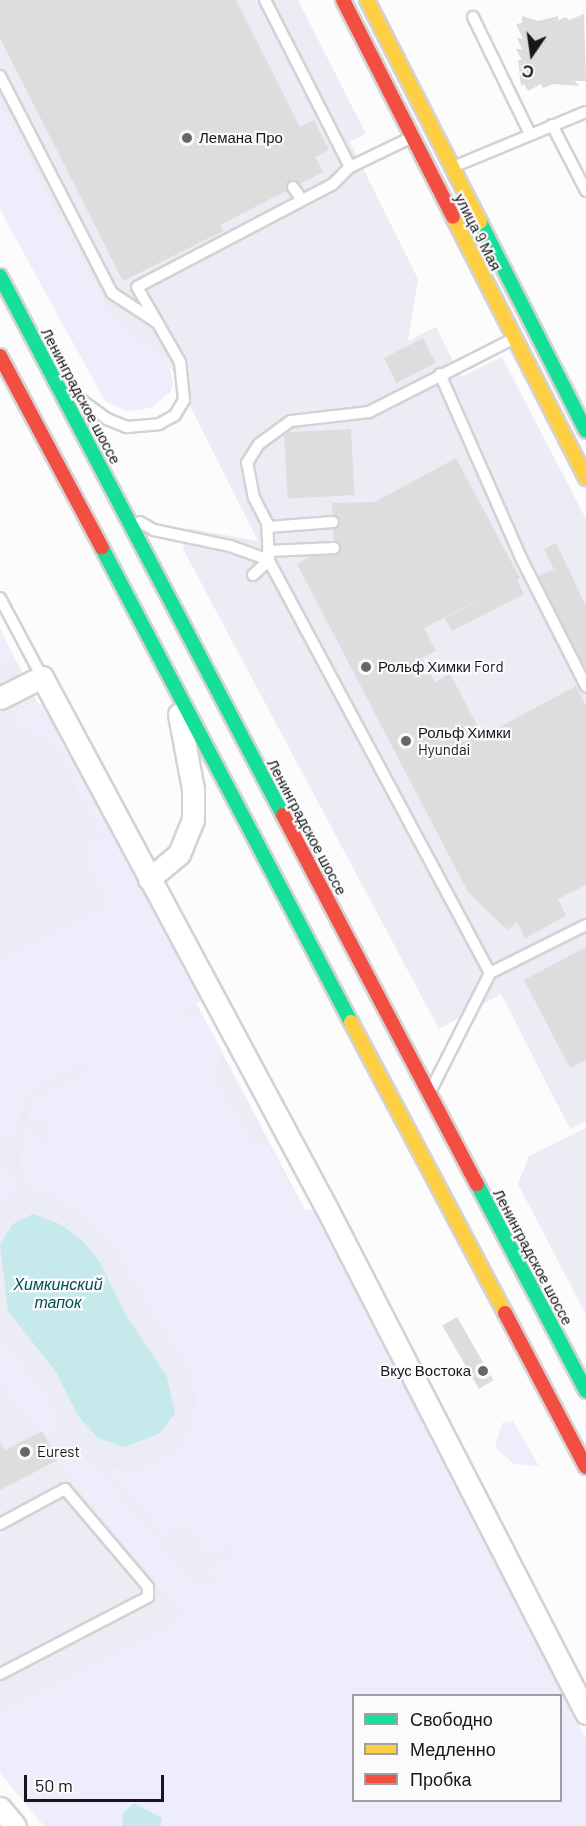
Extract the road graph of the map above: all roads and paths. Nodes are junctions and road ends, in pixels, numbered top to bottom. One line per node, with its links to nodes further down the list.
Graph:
1 (265, 0): 10 (lane)
2 (343, 0): 9 (main road, улица 9 Мая)
3 (367, 0): 11 (main road, улица 9 Мая)
4 (473, 17): 8 (lane)
5 (0, 76): 16 (lane)
6 (586, 112): 7 (lane)
7 (552, 125): 8 (lane); 13 (lane)
8 (530, 134): 11 (lane)
9 (410, 138): 10 (lane); 17 (main road, улица 9 Мая)
10 (350, 167): 14 (lane)
11 (450, 168): 21 (main road, улица 9 Мая)
12 (293, 187): 14 (lane)
13 (586, 191)
14 (301, 199): 16 (lane)
15 (0, 276): 19 (main road, Ленинградское шоссе)
16 (158, 323): 19 (lane)
17 (514, 338): 20 (lane); 22 (main road, улица 9 Мая)
18 (0, 356): 32 (main road)
19 (45, 365): 23 (main road, Ленинградское шоссе)
20 (440, 374): 25 (lane); 31 (lane)
21 (586, 431)
22 (586, 478)
23 (123, 513): 27 (lane); 37 (main road, Ленинградское шоссе)
24 (333, 522): 25 (lane)
25 (268, 527): 27 (lane)
26 (334, 548): 27 (lane)
27 (268, 555): 28 (lane); 36 (lane)
28 (253, 575)
29 (0, 598): 30 (lane)
30 (42, 677): 33 (street); 34 (street)
31 (586, 686)
32 (174, 687): 34 (street); 39 (main road)
33 (0, 698)
34 (149, 879): 42 (street)
35 (586, 925): 36 (lane)
36 (490, 973): 37 (lane)
37 (429, 1094): 38 (main road, Ленинградское шоссе)
38 (586, 1391)
39 (586, 1467)
40 (0, 1524): 41 (lane)
41 (0, 1674)
42 (586, 1713)
43 (0, 1808): 44 (street)
44 (15, 1826)

